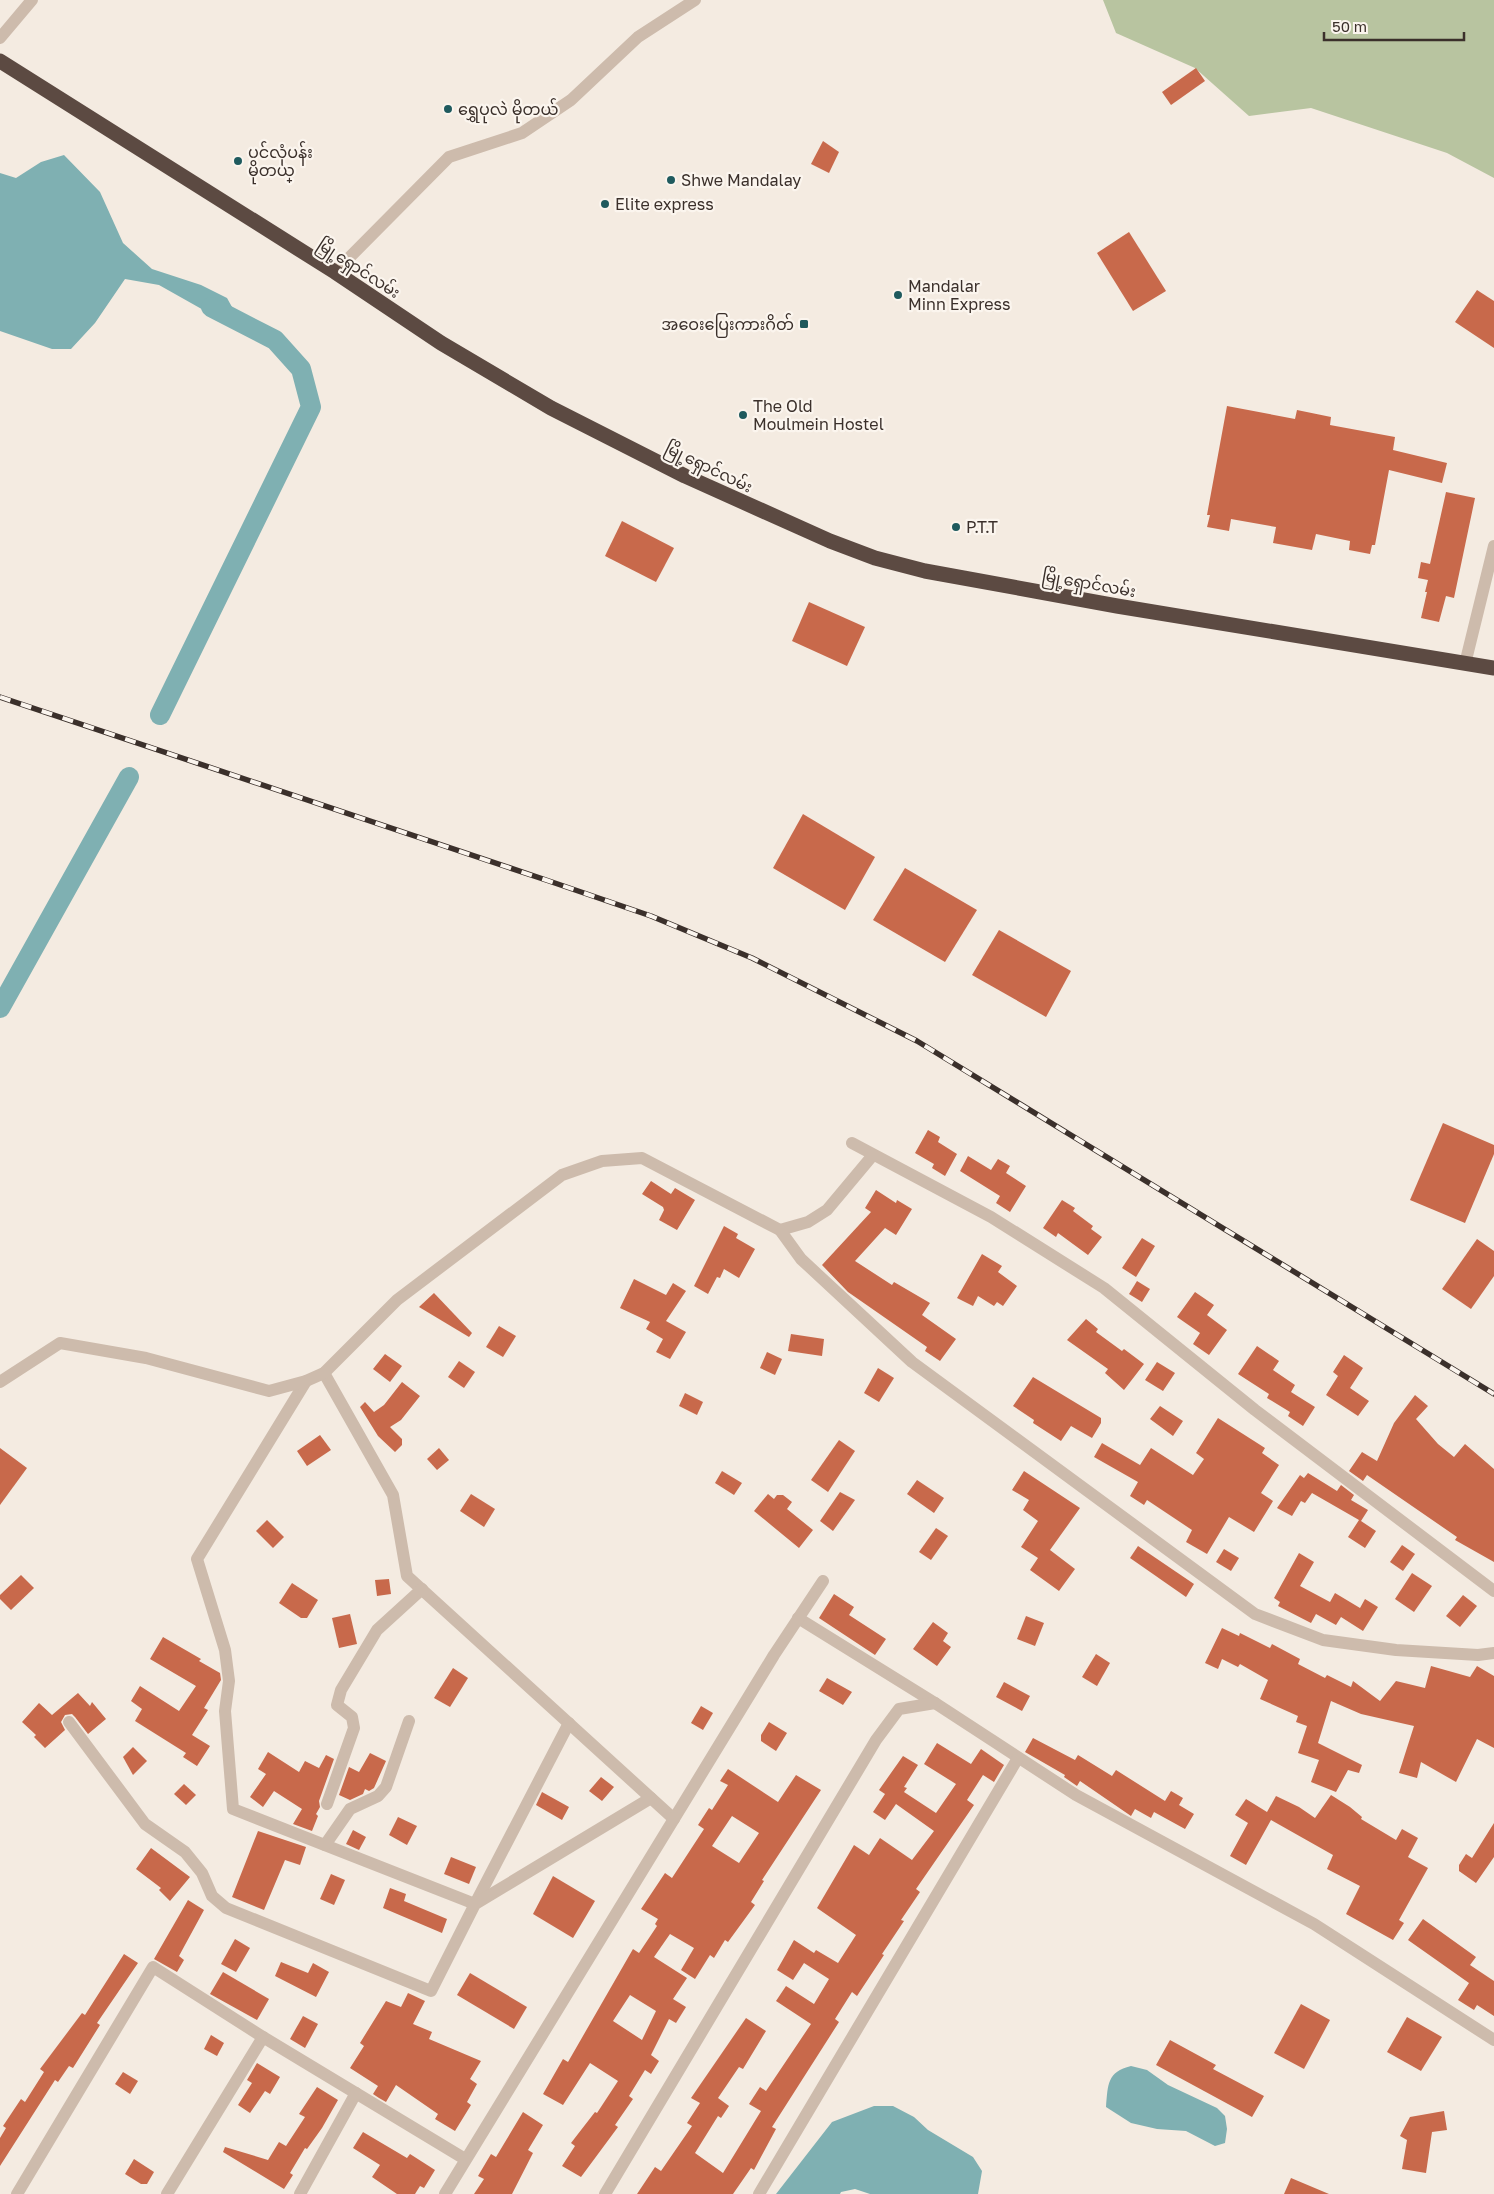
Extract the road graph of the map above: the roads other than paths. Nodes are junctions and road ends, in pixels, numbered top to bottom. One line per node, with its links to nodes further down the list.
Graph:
1 (32, 0): 3 (street)
2 (695, 0): 5 (street)
3 (0, 38)
4 (0, 61): 5 (highway, မြို့ရှောင်လမ်း)
5 (335, 272): 7 (highway, မြို့ရှောင်လမ်း)
6 (1494, 546): 7 (street)
7 (1465, 664): 8 (highway, မြို့ရှောင်လမ်း)
8 (1494, 668)
9 (852, 1143): 10 (street)
10 (874, 1155): 11 (street); 17 (street)
11 (780, 1230): 12 (street); 19 (street)
12 (324, 1373): 13 (street); 16 (street)
13 (306, 1381): 14 (street); 28 (street)
14 (0, 1382)
15 (823, 1581): 18 (street)
16 (422, 1589): 23 (street); 26 (street)
17 (1494, 1591)
18 (798, 1618): 20 (street); 27 (street)
19 (1494, 1653)
20 (935, 1702): 24 (street); 38 (street)
21 (409, 1721): 28 (street)
22 (69, 1722): 29 (street)
23 (569, 1724): 25 (street); 29 (street)
24 (1018, 1758): 31 (street); 39 (street)
25 (651, 1798): 27 (street); 29 (street)
26 (327, 1804)
27 (674, 1819): 33 (street)
28 (325, 1845): 29 (street)
29 (475, 1904)
30 (263, 2037): 32 (street); 34 (street); 35 (street)
31 (1494, 2040)
32 (356, 2093): 33 (street); 36 (street)
33 (465, 2159): 37 (street)
34 (17, 2194)
35 (167, 2194)
36 (300, 2194)
37 (445, 2194)
38 (605, 2194)
39 (759, 2194)

